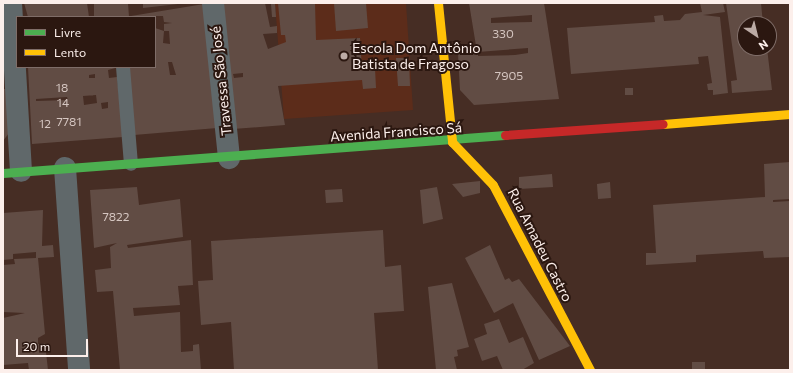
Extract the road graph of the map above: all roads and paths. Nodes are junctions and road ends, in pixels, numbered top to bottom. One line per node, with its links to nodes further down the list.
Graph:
1 (11, 3): 10 (street)
2 (213, 3): 7 (street, Travessa São José)
3 (438, 3): 6 (main road)
4 (123, 68): 8 (lane)
5 (790, 114): 6 (main road, Avenida Francisco Sá)
6 (452, 142): 7 (main road, Avenida Francisco Sá); 12 (main road, Rua Amadeu Castro)
7 (229, 158): 8 (main road, Avenida Francisco Sá)
8 (130, 164): 9 (main road, Avenida Francisco Sá)
9 (65, 168): 10 (main road, Avenida Francisco Sá); 11 (street)
10 (12, 172)
11 (79, 370)
12 (590, 370)

